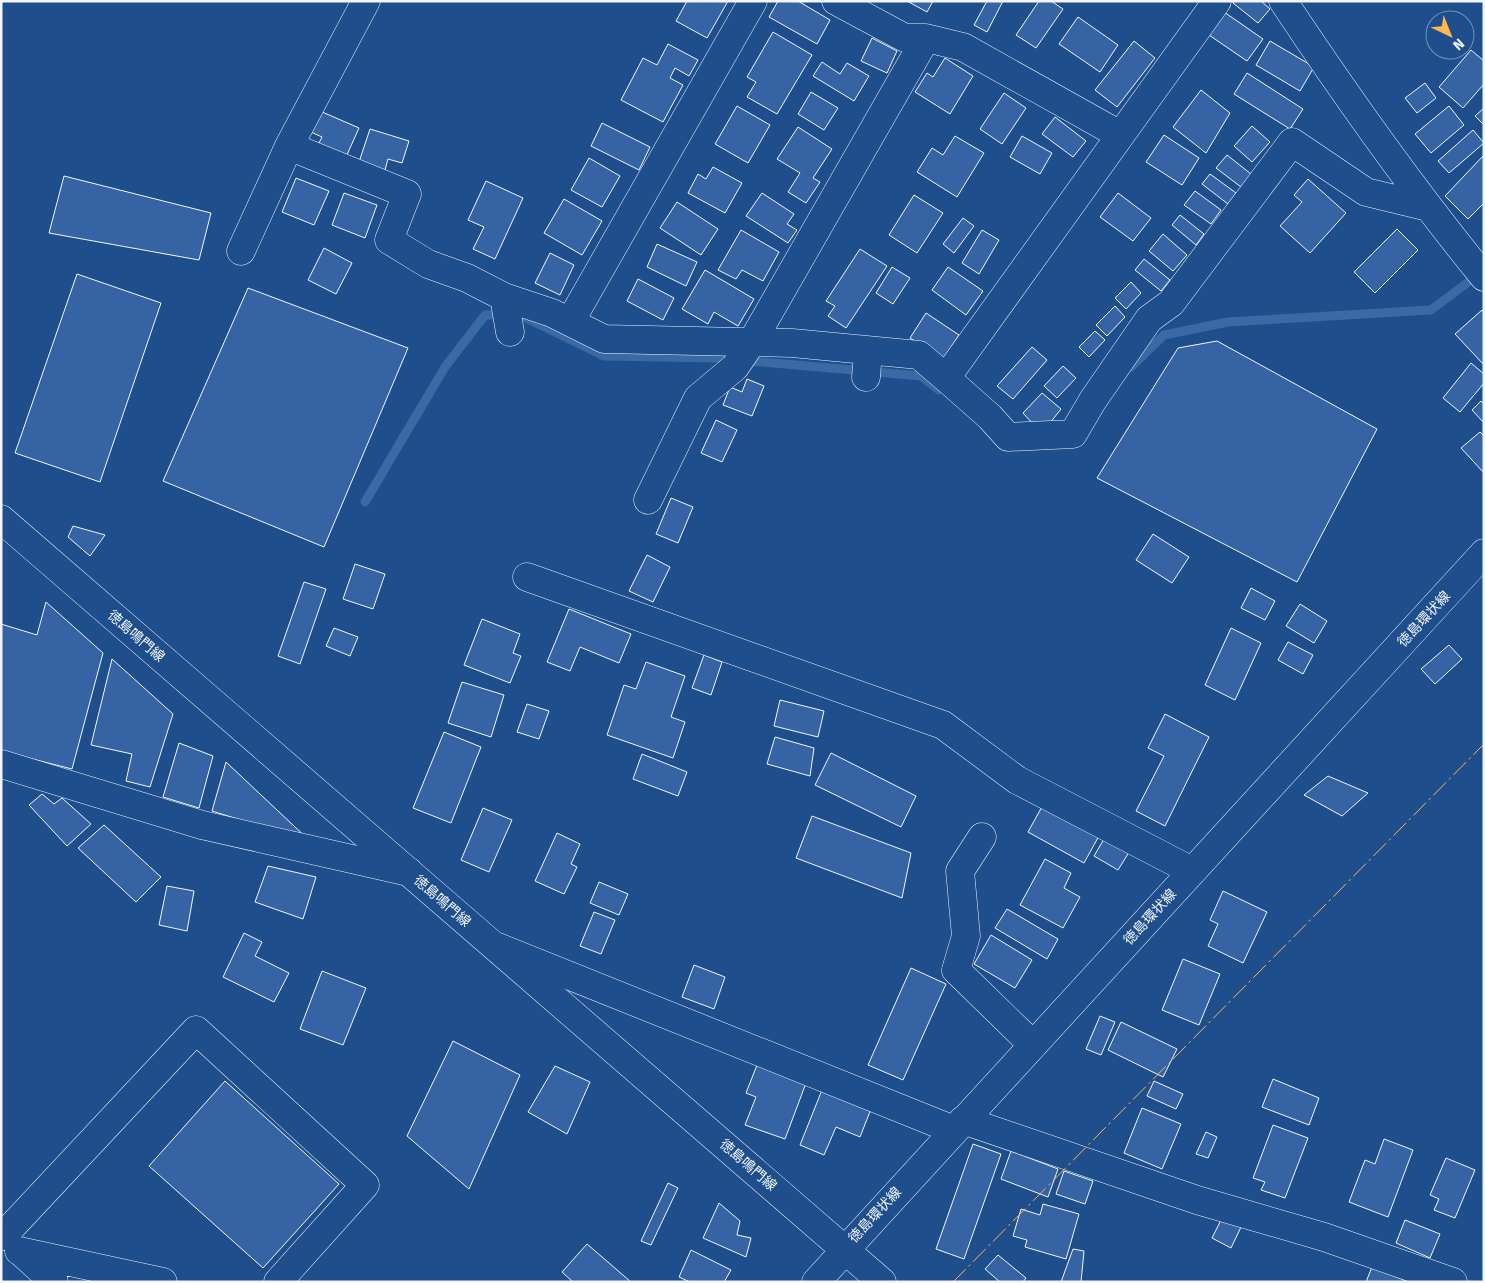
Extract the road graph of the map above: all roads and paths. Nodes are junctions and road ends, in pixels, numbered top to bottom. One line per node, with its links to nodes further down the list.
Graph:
1 (366, 1): 8 (street)
2 (753, 1): 13 (street)
3 (836, 1): 6 (street)
4 (1217, 1): 7 (street)
5 (1283, 1): 9 (street)
6 (926, 38): 7 (street); 15 (street)
7 (1120, 135): 16 (street)
8 (288, 146): 10 (street); 12 (street)
9 (1428, 207): 11 (street); 16 (street)
10 (241, 251)
11 (1479, 262)
12 (504, 297): 13 (street); 14 (street)
13 (570, 322): 15 (street)
14 (510, 332)
15 (752, 342): 16 (street); 17 (street)
16 (946, 378)
17 (648, 500)
18 (1, 519): 24 (street, 徳島鳴門線)
19 (1484, 553): 23 (street, 徳島環状線)
20 (527, 577): 23 (street)
21 (1, 764): 24 (street)
22 (982, 837): 26 (street)
23 (1192, 871): 26 (street, 徳島環状線)
24 (409, 872): 25 (street, 徳島鳴門線)
25 (493, 945): 27 (street); 29 (street, 徳島鳴門線)
26 (1032, 1045): 27 (street, 徳島環状線)
27 (958, 1125): 29 (street, 徳島環状線); 35 (street)
28 (8, 1241): 30 (street); 31 (street); 32 (street)
29 (844, 1249): 33 (street, 徳島環状線); 34 (street, 徳島鳴門線)
30 (54, 1282)
31 (163, 1282)
32 (278, 1282)
33 (816, 1282)
34 (882, 1282)
35 (1453, 1282)

